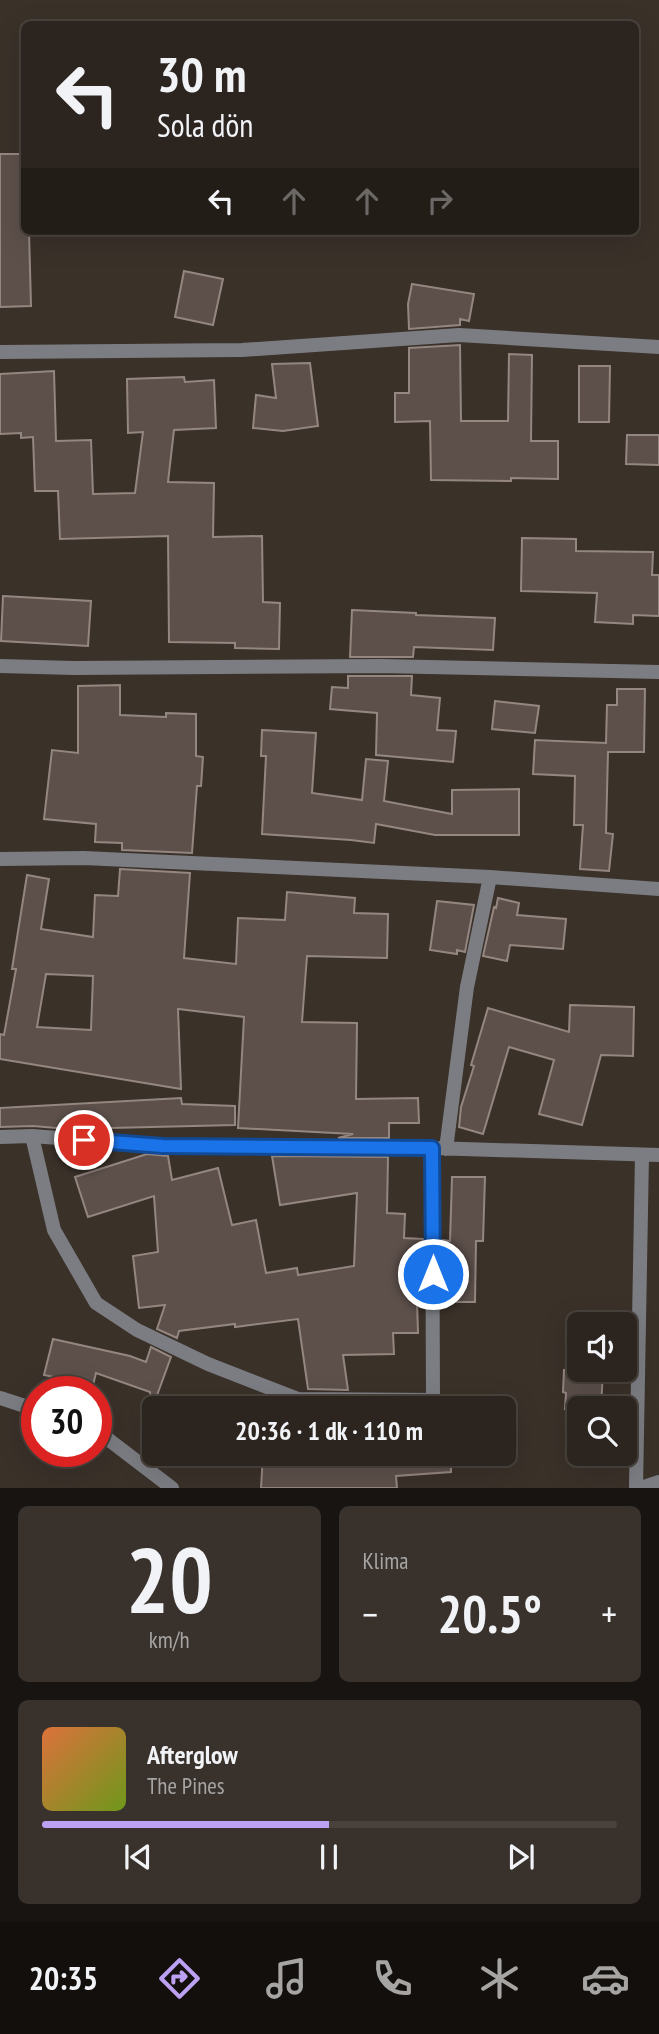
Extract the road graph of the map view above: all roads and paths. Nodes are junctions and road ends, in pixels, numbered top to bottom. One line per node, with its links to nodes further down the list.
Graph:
1 (659, 347): 2 (street)
2 (0, 352)
3 (0, 666): 4 (street)
4 (659, 672)
5 (0, 859): 6 (street)
6 (490, 877): 7 (street); 10 (street)
7 (659, 889)
8 (32, 1136): 9 (street); 10 (street); 10 (street)
9 (0, 1137)
10 (439, 1148): 11 (street)
11 (642, 1154): 12 (street); 18 (street)
12 (659, 1155)
13 (0, 1398): 14 (street)
14 (21, 1405)
15 (112, 1442): 17 (street)
16 (659, 1482): 19 (street)
17 (173, 1488)
18 (636, 1488)
19 (641, 1488)

